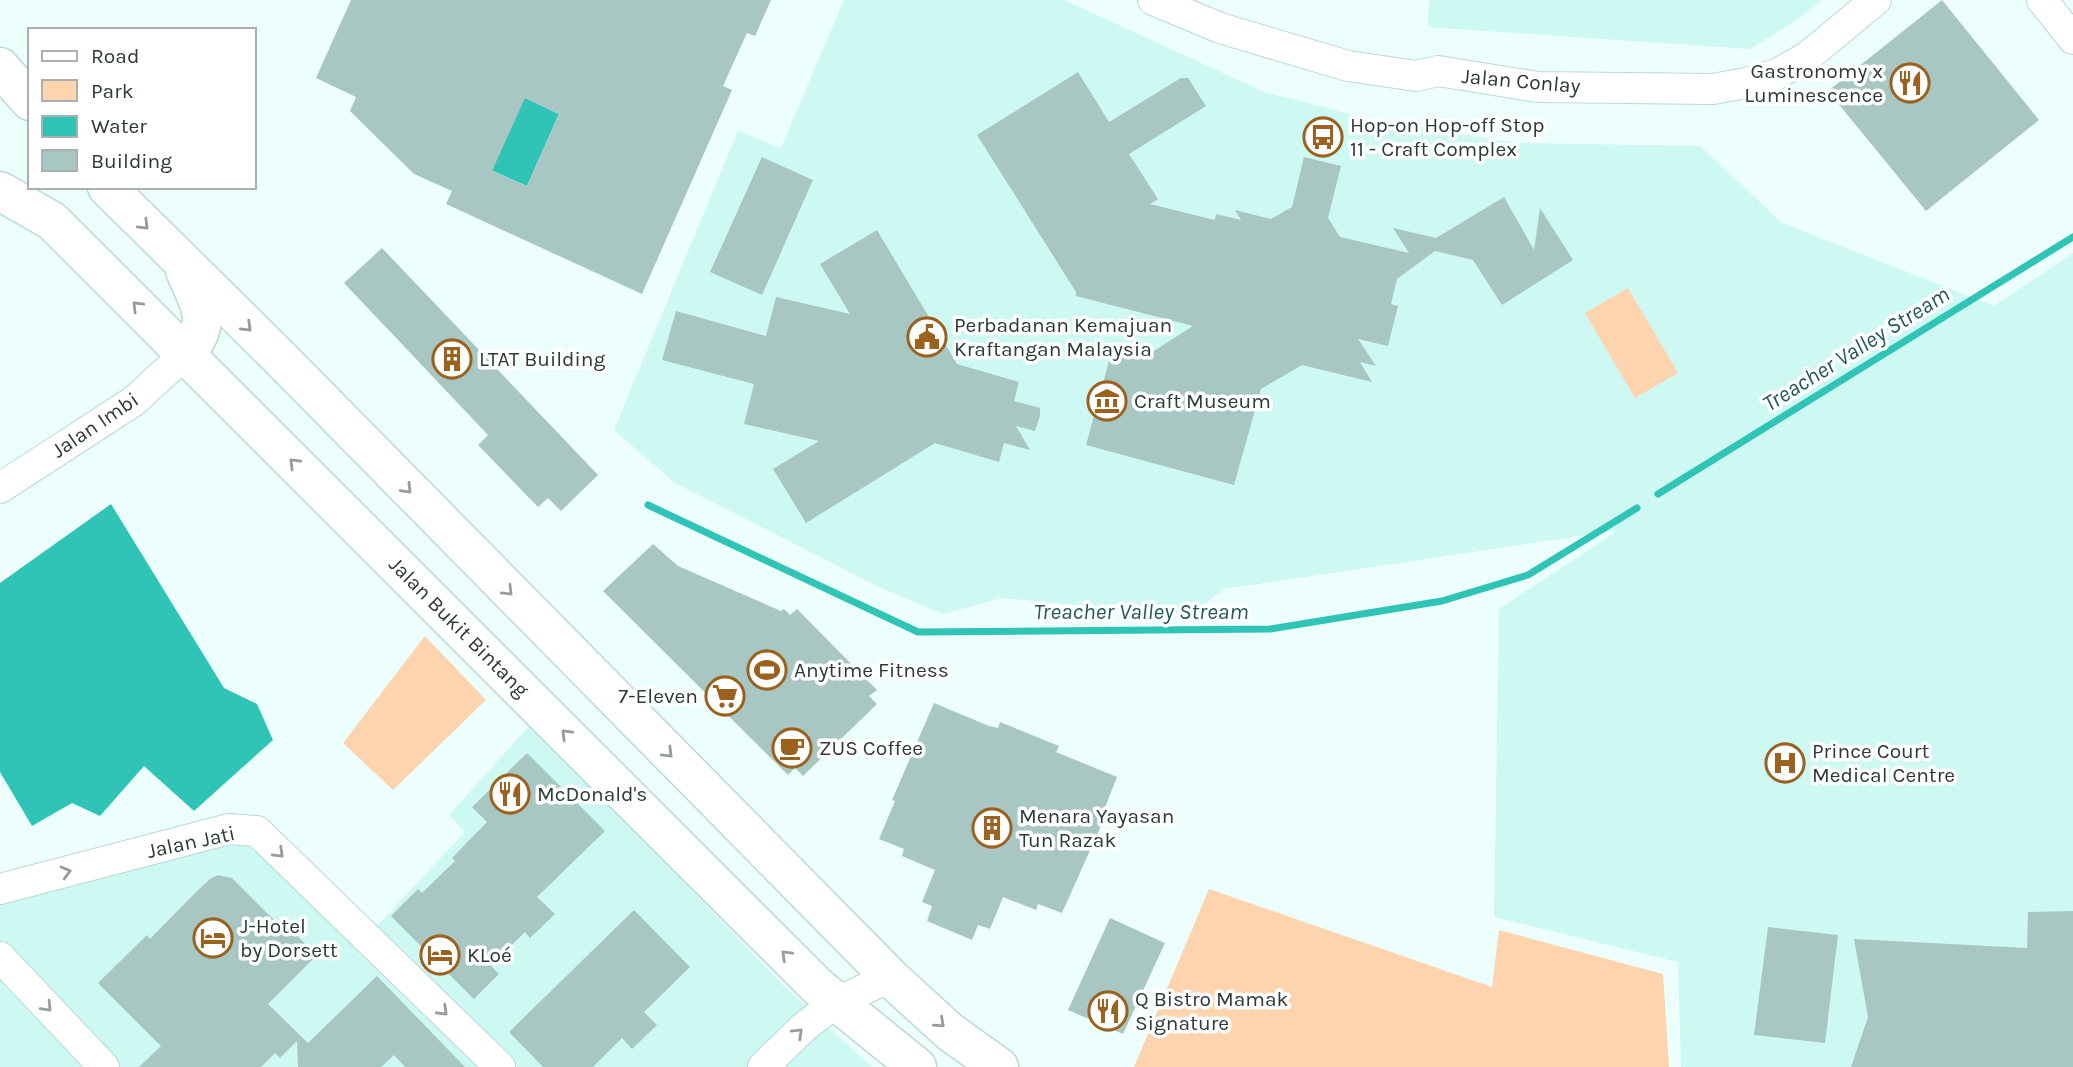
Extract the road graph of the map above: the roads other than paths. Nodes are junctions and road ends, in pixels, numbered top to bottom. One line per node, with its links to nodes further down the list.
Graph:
1 (1153, 0): 2 (street, Jalan Conlay)
2 (1876, 0)
3 (2042, 0): 4 (street)
4 (2073, 39)
5 (0, 66): 7 (main road)
6 (0, 80): 8 (main road)
7 (28, 101)
8 (28, 101)
9 (109, 189): 11 (main road, one-way to 11)
10 (0, 191): 12 (main road, Jalan Bukit Bintang, one-way to 10)
11 (181, 262): 12 (main road); 16 (main road, one-way to 16)
12 (185, 354): 13 (street, Jalan Imbi); 17 (main road, Jalan Bukit Bintang, one-way to 12)
13 (0, 488)
14 (0, 889): 19 (street, Jalan Jati, one-way to 19)
15 (0, 957): 18 (street, one-way to 18)
16 (890, 977): 17 (street); 22 (main road, one-way to 22)
17 (835, 1003): 20 (street, one-way to 17); 21 (main road, Jalan Bukit Bintang)
18 (104, 1067)
19 (500, 1067)
20 (763, 1067)
21 (917, 1067)
22 (999, 1067)

